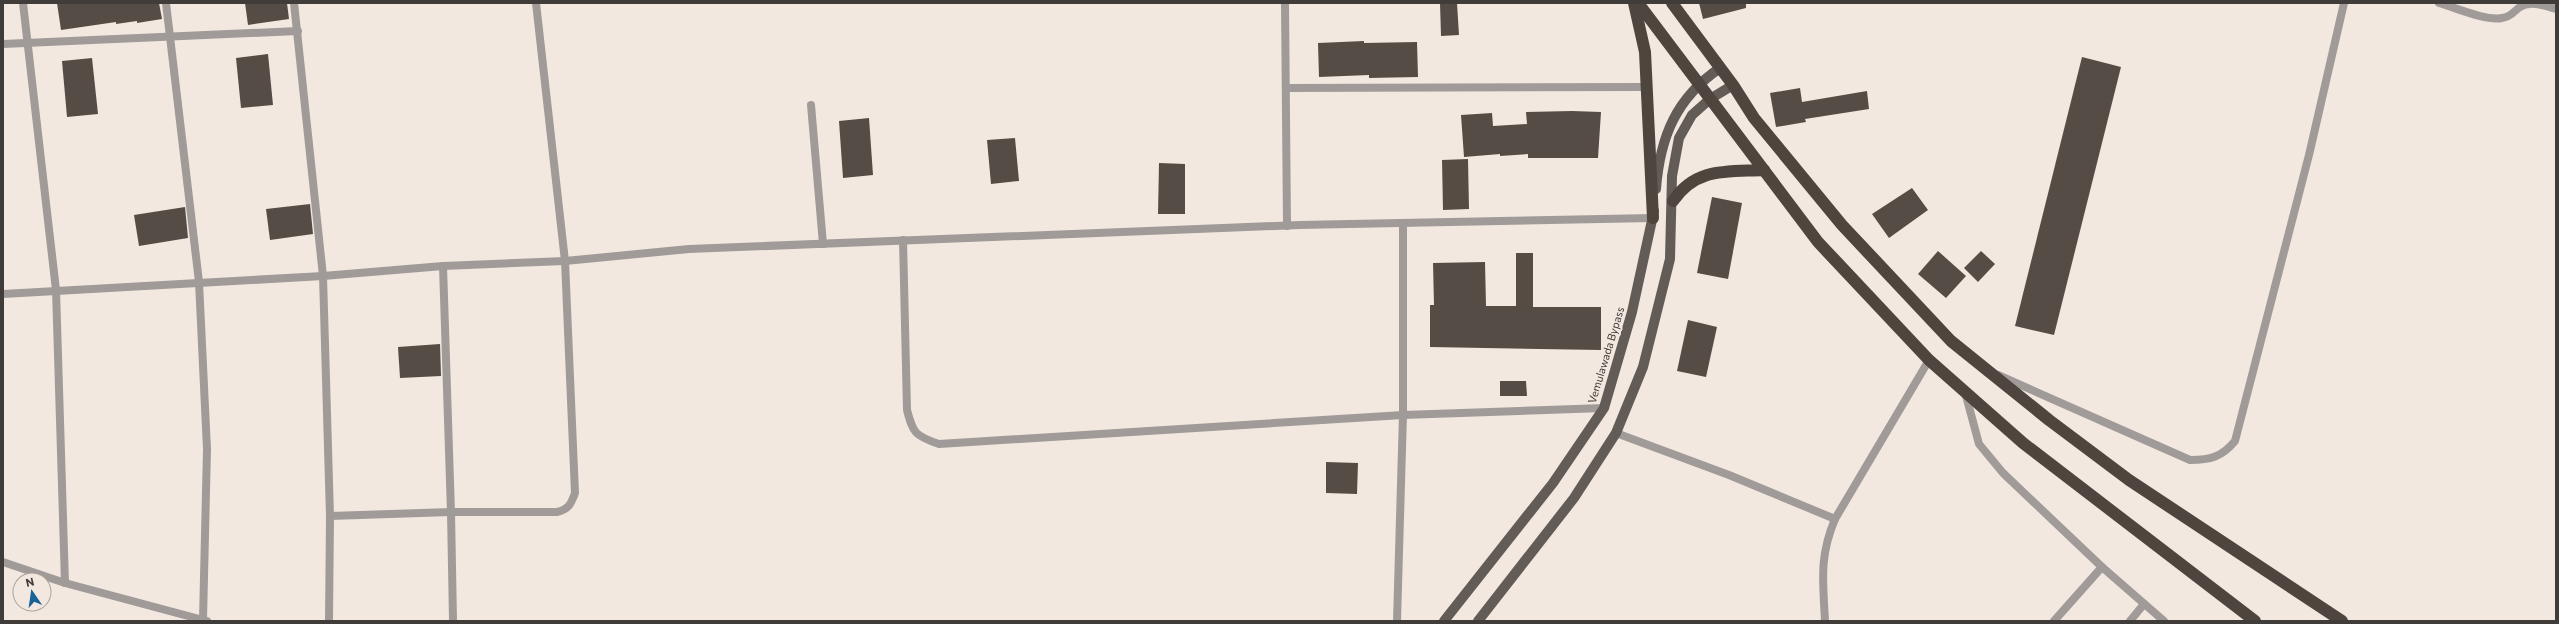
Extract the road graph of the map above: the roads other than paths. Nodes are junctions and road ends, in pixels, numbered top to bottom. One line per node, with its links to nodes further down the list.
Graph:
1 (23, 3): 16 (street)
2 (166, 3): 14 (street)
3 (294, 3): 13 (street)
4 (536, 3): 31 (street)
5 (1285, 3): 21 (street)
6 (1634, 3): 20 (highway)
7 (1638, 3): 18 (highway)
8 (1672, 3): 17 (highway)
9 (2344, 3): 38 (street)
10 (2439, 3): 11 (street)
11 (2520, 5): 12 (street)
12 (2556, 9)
13 (298, 31): 14 (street); 33 (street)
14 (170, 35): 16 (street); 34 (street)
15 (3, 44): 16 (street)
16 (27, 44): 35 (street)
17 (1720, 68): 18 (main road, Vemulawada Bypass); 19 (highway)
18 (1699, 83): 22 (highway); 26 (main road, Vemulawada Bypass)
19 (1733, 85): 22 (main road); 38 (highway)
20 (1646, 86): 21 (street); 26 (highway)
21 (1286, 88): 28 (street)
22 (1710, 99): 24 (highway); 25 (main road)
23 (811, 105): 30 (street)
24 (1764, 170): 25 (highway); 37 (highway)
25 (1673, 201): 42 (main road)
26 (1653, 218): 27 (street); 40 (main road, Vemulawada Bypass)
27 (1402, 224): 28 (street); 41 (street)
28 (1287, 226): 29 (street)
29 (903, 240): 30 (street); 41 (street)
30 (823, 244): 31 (street)
31 (565, 261): 32 (street); 43 (street)
32 (443, 266): 33 (street); 43 (street)
33 (323, 276): 34 (street); 44 (street)
34 (199, 282): 35 (street); 50 (street)
35 (56, 290): 36 (street); 48 (street)
36 (3, 294)
37 (1929, 360): 39 (highway); 45 (street)
38 (1987, 369): 61 (highway)
39 (1965, 392): 47 (street); 60 (highway)
40 (1604, 408): 41 (street); 54 (main road, Vemulawada Bypass)
41 (1404, 415): 53 (street)
42 (1616, 433): 45 (street); 55 (main road)
43 (451, 512): 44 (street); 52 (street)
44 (330, 516): 51 (street)
45 (1835, 519): 56 (street)
46 (3, 562): 48 (street)
47 (2102, 567): 49 (street); 57 (street)
48 (65, 583): 50 (street)
49 (2144, 604): 58 (street); 59 (street)
50 (205, 620)
51 (329, 621)
52 (453, 621)
53 (1397, 621)
54 (1444, 621)
55 (1478, 621)
56 (1826, 621)
57 (2054, 621)
58 (2130, 621)
59 (2164, 621)
60 (2254, 621)
61 (2342, 621)

